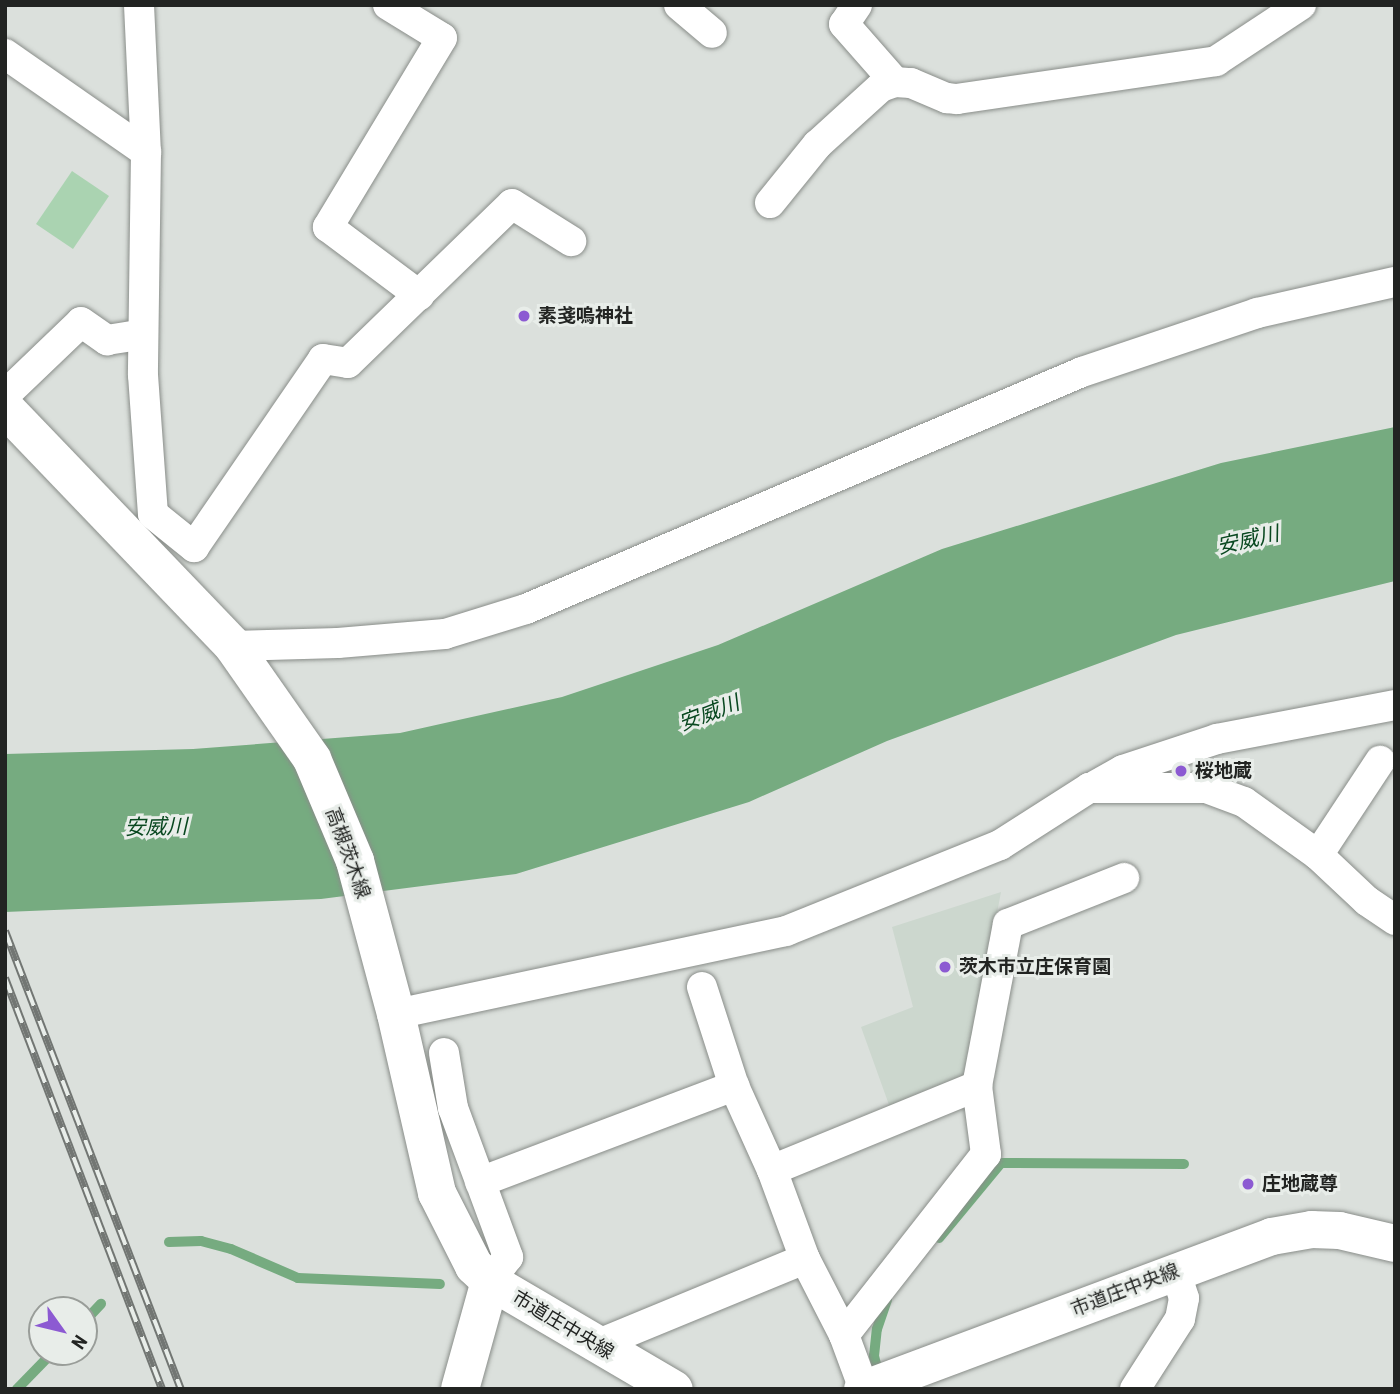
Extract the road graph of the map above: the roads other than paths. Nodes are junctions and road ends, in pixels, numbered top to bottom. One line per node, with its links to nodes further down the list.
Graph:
1 (139, 5): 9 (street)
2 (388, 5): 13 (street)
3 (679, 5): 6 (street)
4 (857, 5): 8 (street)
5 (1301, 5): 8 (street)
6 (712, 33)
7 (5, 54): 9 (street)
8 (895, 82): 10 (street)
9 (146, 152): 14 (street)
10 (770, 203)
11 (571, 240): 13 (street)
12 (1395, 282): 17 (street)
13 (419, 295): 14 (street)
14 (143, 334): 15 (street)
15 (5, 396)
16 (5, 408): 17 (main road, 高槻茨木線)
17 (233, 646): 25 (main road, 高槻茨木線)
18 (1395, 705): 20 (street)
19 (1380, 761): 21 (street)
20 (1089, 788): 21 (street); 25 (street)
21 (1318, 855): 23 (street)
22 (1124, 877): 28 (street)
23 (1395, 920)
24 (702, 986): 27 (street)
25 (396, 1014): 34 (main road, 高槻茨木線)
26 (444, 1053): 30 (street)
27 (734, 1086): 29 (street); 30 (street)
28 (977, 1086): 29 (street); 35 (street)
29 (772, 1170): 32 (street)
30 (480, 1182): 34 (street)
31 (1395, 1243): 33 (street, 市道庄中央線)
32 (805, 1259): 35 (street); 36 (street)
33 (1175, 1270): 39 (street, 市道庄中央線); 40 (street)
34 (490, 1281): 36 (street, 市道庄中央線); 37 (main road)
35 (844, 1335): 39 (street)
36 (596, 1345): 38 (street, 市道庄中央線)
37 (460, 1389)
38 (674, 1389)
39 (863, 1389)
40 (1135, 1389)

